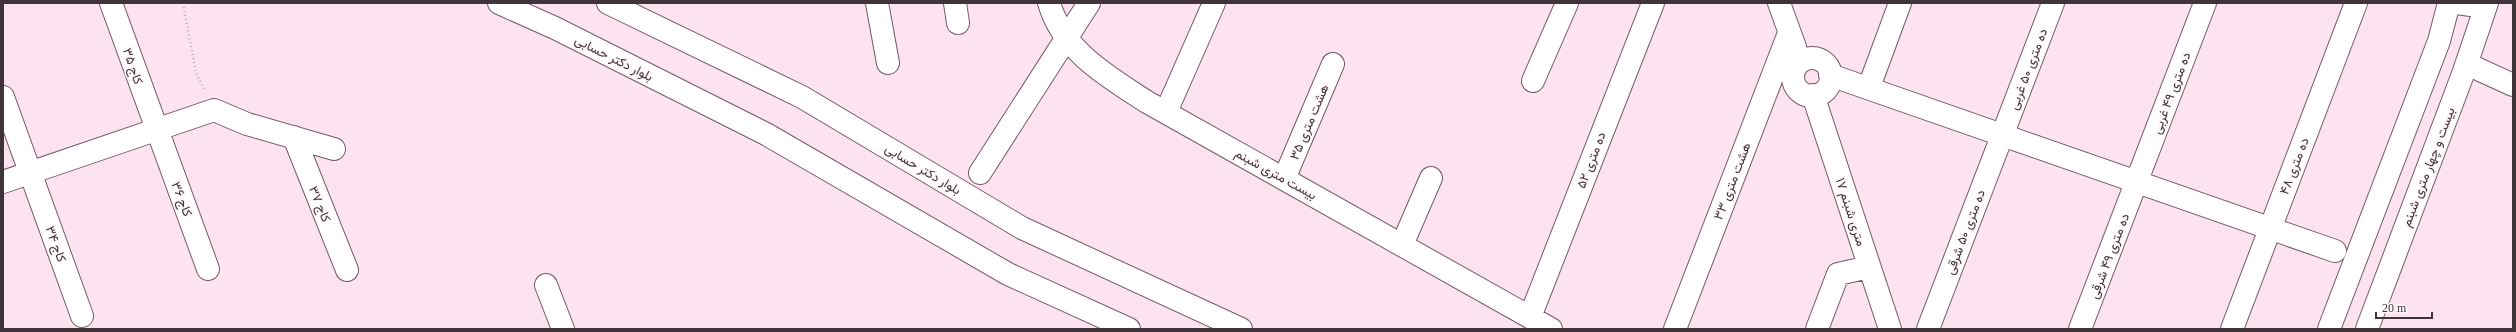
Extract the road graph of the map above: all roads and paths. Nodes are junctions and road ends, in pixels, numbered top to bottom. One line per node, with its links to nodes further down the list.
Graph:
1 (111, 3): 34 (street, کاج ۳۵)
2 (183, 3): 32 (path)
3 (499, 3): 54 (street, بلوار دکتر حسابی)
4 (608, 3): 55 (street, بلوار دکتر حسابی)
5 (877, 3): 23 (street)
6 (1049, 3): 21 (street, بیست متری شبنم)
7 (1089, 3): 21 (street)
8 (1214, 3): 33 (street)
9 (1567, 3): 27 (street)
10 (1653, 3): 52 (street, ده متری ۵۲)
11 (1779, 3): 20 (street)
12 (1900, 3): 29 (street)
13 (2053, 3): 35 (street, ده متری ۵۰ غربی)
14 (2205, 3): 43 (street, ده متری ۴۹ غربی)
15 (2356, 3): 44 (street, ده متری ۴۸)
16 (2449, 3): 63 (street)
17 (2457, 3): 18 (street)
18 (2477, 3)
19 (2487, 3): 25 (street, بیست و چهار متری شبنم)
20 (1789, 33): 22 (street); 57 (street, هشت متری ۳۳)
21 (1066, 38): 33 (street, بیست متری شبنم); 39 (street)
22 (1801, 61): 26 (street); 30 (street)
23 (888, 63)
24 (1333, 64): 41 (street, هشت متری ۳۵)
25 (2467, 64): 28 (street); 64 (street, بیست و چهار متری شبنم)
26 (1830, 75): 29 (street); 30 (street)
27 (1533, 80)
28 (2513, 85)
29 (1869, 87): 35 (street)
30 (1813, 95): 47 (street, ۱۷ متری شبنم)
31 (3, 97): 38 (street, کاج ۳۴)
32 (214, 110): 34 (street); 36 (street)
33 (1166, 112): 41 (street, بیست متری شبنم)
34 (155, 129): 38 (street); 48 (street, کاج ۳۶)
35 (2003, 135): 43 (street); 60 (street, ده متری ۵۰ شرقی)
36 (294, 137): 37 (street); 49 (street, کاج ۳۷)
37 (334, 149)
38 (30, 172): 42 (street); 51 (street, کاج ۳۴)
39 (980, 173)
40 (1431, 178): 45 (street)
41 (1284, 179): 45 (street, بیست متری شبنم)
42 (3, 182)
43 (2138, 182): 44 (street); 61 (street, ده متری ۴۹ شرقی)
44 (2270, 229): 46 (street); 62 (street, ده متری ۴۸)
45 (1402, 245): 52 (street, بیست متری شبنم)
46 (2335, 251)
47 (1869, 267): 58 (street); 59 (street, ۱۷ متری شبنم)
48 (208, 269)
49 (347, 270)
50 (546, 285): 53 (street)
51 (82, 316)
52 (1530, 317): 56 (street, بیست متری شبنم)
53 (563, 329)
54 (1129, 329)
55 (1241, 329)
56 (1551, 329)
57 (1675, 329)
58 (1817, 329)
59 (1890, 329)
60 (1928, 329)
61 (2080, 329)
62 (2232, 329)
63 (2330, 329)
64 (2367, 329)

